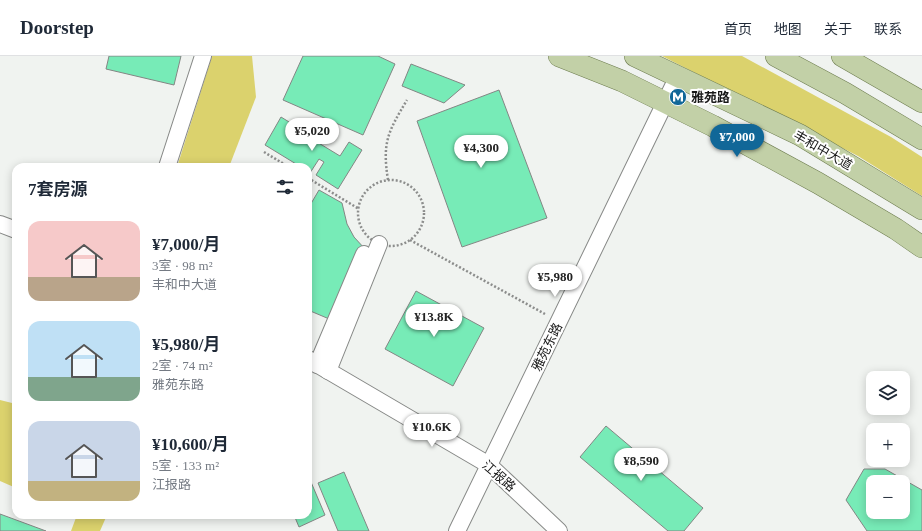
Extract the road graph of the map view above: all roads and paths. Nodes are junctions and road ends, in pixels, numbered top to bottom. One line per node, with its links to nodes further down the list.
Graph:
1 (203, 56): 12 (street)
2 (558, 56): 8 (main road)
3 (634, 56): 6 (main road, 丰和中大道)
4 (776, 56): 10 (main road)
5 (842, 56): 9 (main road)
6 (678, 76): 8 (street, 雅苑东路); 17 (main road, 丰和中大道)
7 (407, 100): 15 (path)
8 (666, 102): 22 (main road); 23 (street, 雅苑东路)
9 (922, 102)
10 (922, 139)
11 (264, 152): 13 (path)
12 (168, 163)
13 (282, 163)
14 (312, 180): 16 (path)
15 (388, 180): 16 (path); 20 (path)
16 (359, 209): 21 (path)
17 (922, 209)
18 (0, 224): 19 (street)
19 (12, 228)
20 (410, 240): 21 (path); 23 (path)
21 (375, 241): 24 (street)
22 (922, 247)
23 (559, 322): 25 (street, 雅苑东路)
24 (318, 365): 25 (street, 江报路)
25 (490, 465): 26 (street, 雅苑东路); 27 (street, 江报路)
26 (457, 531)
27 (559, 531)

